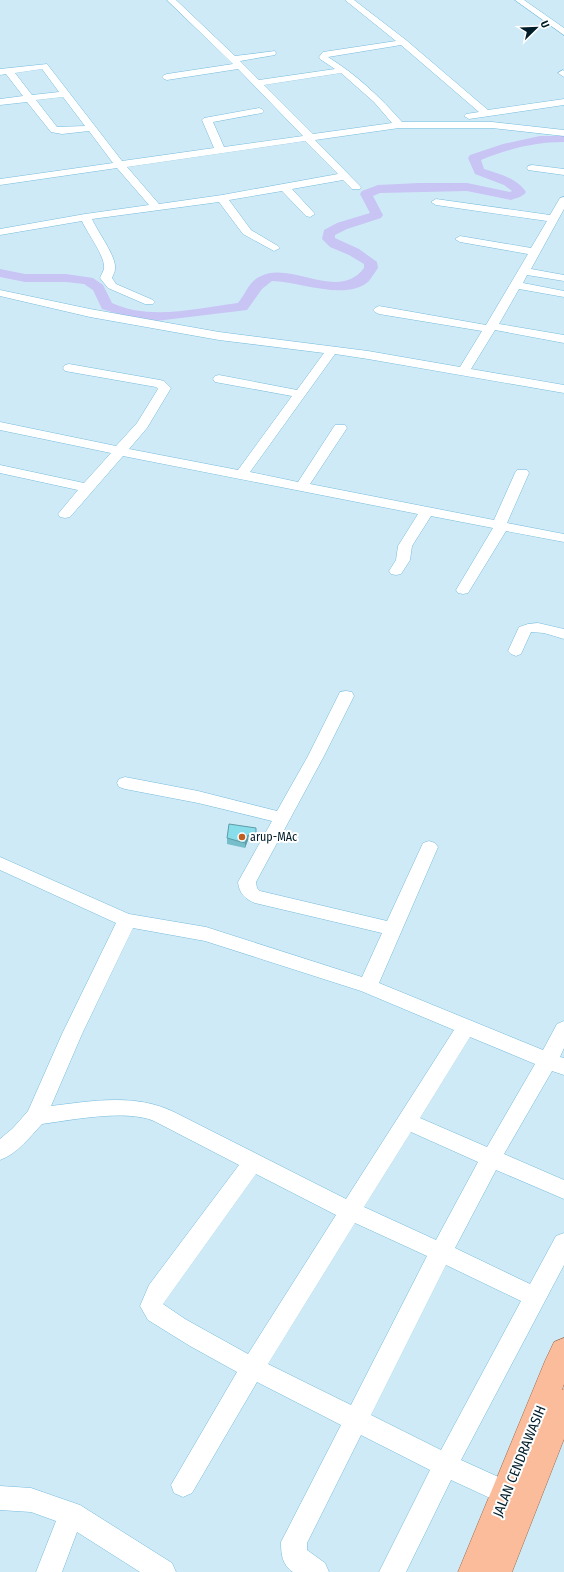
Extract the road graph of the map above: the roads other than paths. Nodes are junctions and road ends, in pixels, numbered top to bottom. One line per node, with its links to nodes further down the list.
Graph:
1 (170, 0): 7 (street)
2 (350, 0): 5 (street)
3 (519, 0): 4 (street)
4 (564, 31)
5 (403, 42): 9 (street); 18 (street)
6 (272, 53): 7 (street)
7 (233, 59): 8 (street)
8 (240, 66): 11 (street); 12 (street)
9 (343, 70): 12 (street); 20 (street)
10 (5, 72): 13 (street); 14 (street)
11 (167, 77)
12 (256, 82): 24 (street)
13 (66, 94): 14 (street); 21 (street)
14 (30, 99): 15 (street); 21 (street)
15 (0, 102)
16 (564, 102): 18 (street)
17 (259, 111): 25 (street)
18 (487, 114): 19 (street)
19 (424, 124): 20 (street); 22 (street)
20 (400, 125): 24 (street)
21 (91, 128): 26 (street)
22 (533, 131): 23 (street); 24 (street)
23 (563, 133)
24 (310, 139): 25 (street); 26 (street); 29 (street)
25 (220, 150): 26 (street)
26 (121, 166): 30 (street); 31 (street); 37 (street)
27 (532, 168): 28 (street)
28 (564, 172)
29 (346, 176): 32 (street); 33 (street)
30 (0, 182)
31 (0, 185)
32 (356, 187)
33 (285, 188): 34 (street); 38 (street)
34 (222, 198): 37 (street); 43 (street)
35 (564, 200): 40 (street)
36 (436, 202): 40 (street)
37 (156, 207): 39 (street)
38 (310, 214)
39 (85, 217): 41 (street); 50 (street)
40 (554, 219): 44 (street)
41 (0, 232)
42 (460, 239): 44 (street)
43 (274, 248)
44 (534, 252): 45 (street)
45 (524, 271): 46 (street); 47 (street)
46 (564, 278)
47 (516, 285): 49 (street); 52 (street)
48 (0, 293): 54 (street)
49 (564, 294)
50 (149, 302)
51 (379, 310): 52 (street)
52 (490, 328): 53 (street); 56 (street)
53 (564, 339)
54 (332, 350): 56 (street); 59 (street)
55 (69, 368): 62 (street)
56 (464, 371): 58 (street)
57 (219, 379): 59 (street)
58 (564, 389)
59 (299, 394): 65 (street)
60 (0, 426): 62 (street)
61 (340, 428): 66 (street)
62 (120, 451): 65 (street); 67 (street)
63 (0, 469): 67 (street)
64 (522, 473): 70 (street)
65 (241, 475): 66 (street)
66 (302, 486): 68 (street)
67 (88, 488): 69 (street)
68 (427, 511): 70 (street); 72 (street)
69 (65, 514)
70 (500, 526): 71 (street); 73 (street)
71 (562, 533)
72 (396, 571)
73 (463, 590)
74 (564, 634): 75 (street)
75 (516, 651)
76 (346, 696): 78 (street)
77 (125, 783): 78 (street)
78 (282, 818): 82 (street)
79 (430, 846): 82 (street)
80 (0, 863): 81 (street)
81 (127, 920): 83 (street); 87 (street)
82 (394, 929): 83 (street)
83 (368, 986): 84 (street)
84 (466, 1027): 86 (street); 88 (street)
85 (564, 1029): 86 (street)
86 (556, 1064): 90 (street)
87 (36, 1116): 89 (street); 91 (street)
88 (406, 1121): 90 (street); 93 (street)
89 (0, 1151)
90 (491, 1158): 92 (street); 95 (street)
91 (253, 1162): 93 (street); 98 (street)
92 (564, 1190)
93 (350, 1211): 95 (street); 98 (street)
94 (564, 1242): 96 (street)
95 (441, 1252): 96 (street); 100 (street)
96 (535, 1297): 101 (street)
97 (564, 1351): 103 (main road, JALAN CENDRAWASIH)
98 (252, 1368): 100 (street); 102 (street)
99 (564, 1403): 103 (main road, JALAN CENDRAWASIH)
100 (356, 1420): 101 (street); 108 (street)
101 (445, 1466): 103 (street); 109 (street)
102 (183, 1485)
103 (515, 1497): 110 (main road, JALAN CENDRAWASIH); 111 (main road, JALAN CENDRAWASIH)
104 (0, 1498): 105 (street)
105 (72, 1514): 106 (street); 107 (street)
106 (49, 1572)
107 (162, 1572)
108 (316, 1572)
109 (392, 1572)
110 (474, 1572)
111 (496, 1572)

